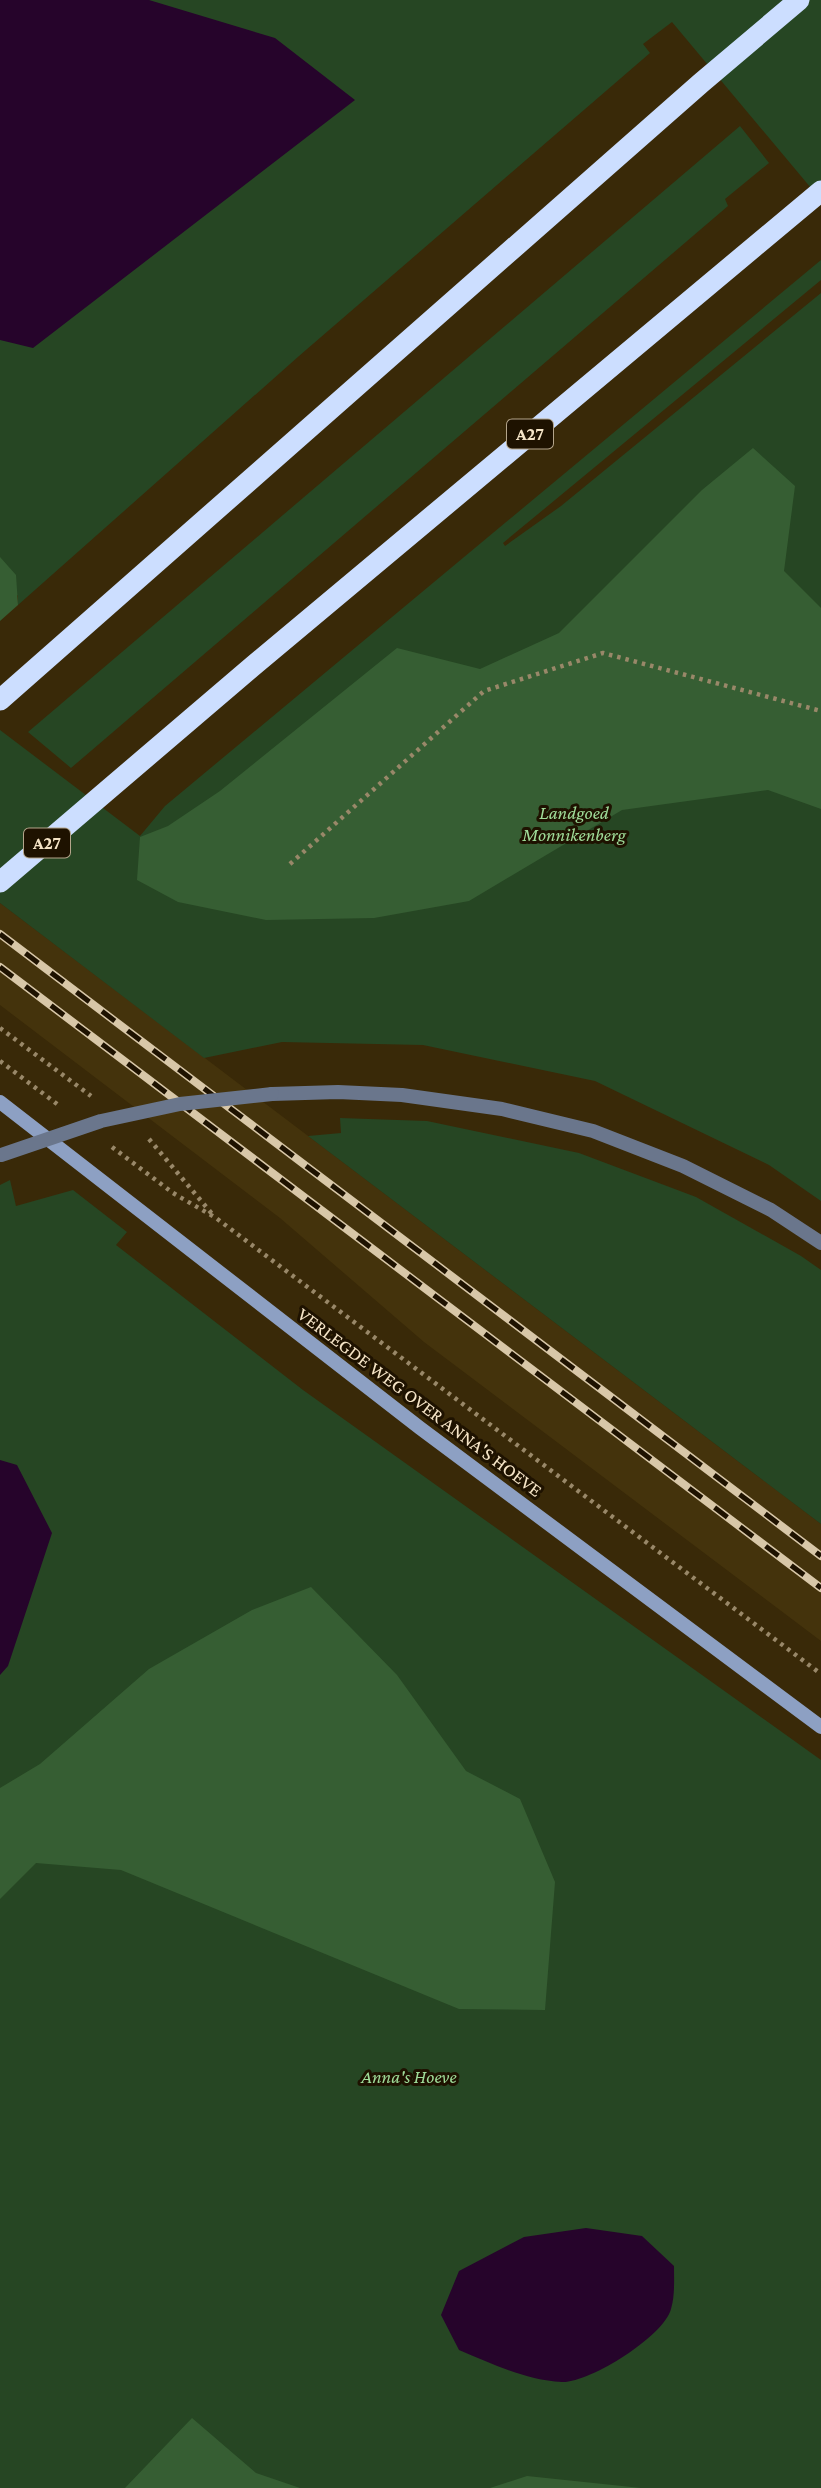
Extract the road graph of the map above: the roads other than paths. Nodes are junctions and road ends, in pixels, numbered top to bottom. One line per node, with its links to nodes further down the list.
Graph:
1 (799, 0): 3 (highway)
2 (814, 196): 4 (highway, A27)
3 (0, 700)
4 (0, 882)
5 (0, 1102): 8 (main road, VERLEGDE WEG OVER ANNA'S HOEVE)
6 (1, 1155): 7 (lane, bridge)
7 (821, 1243)
8 (821, 1727)

